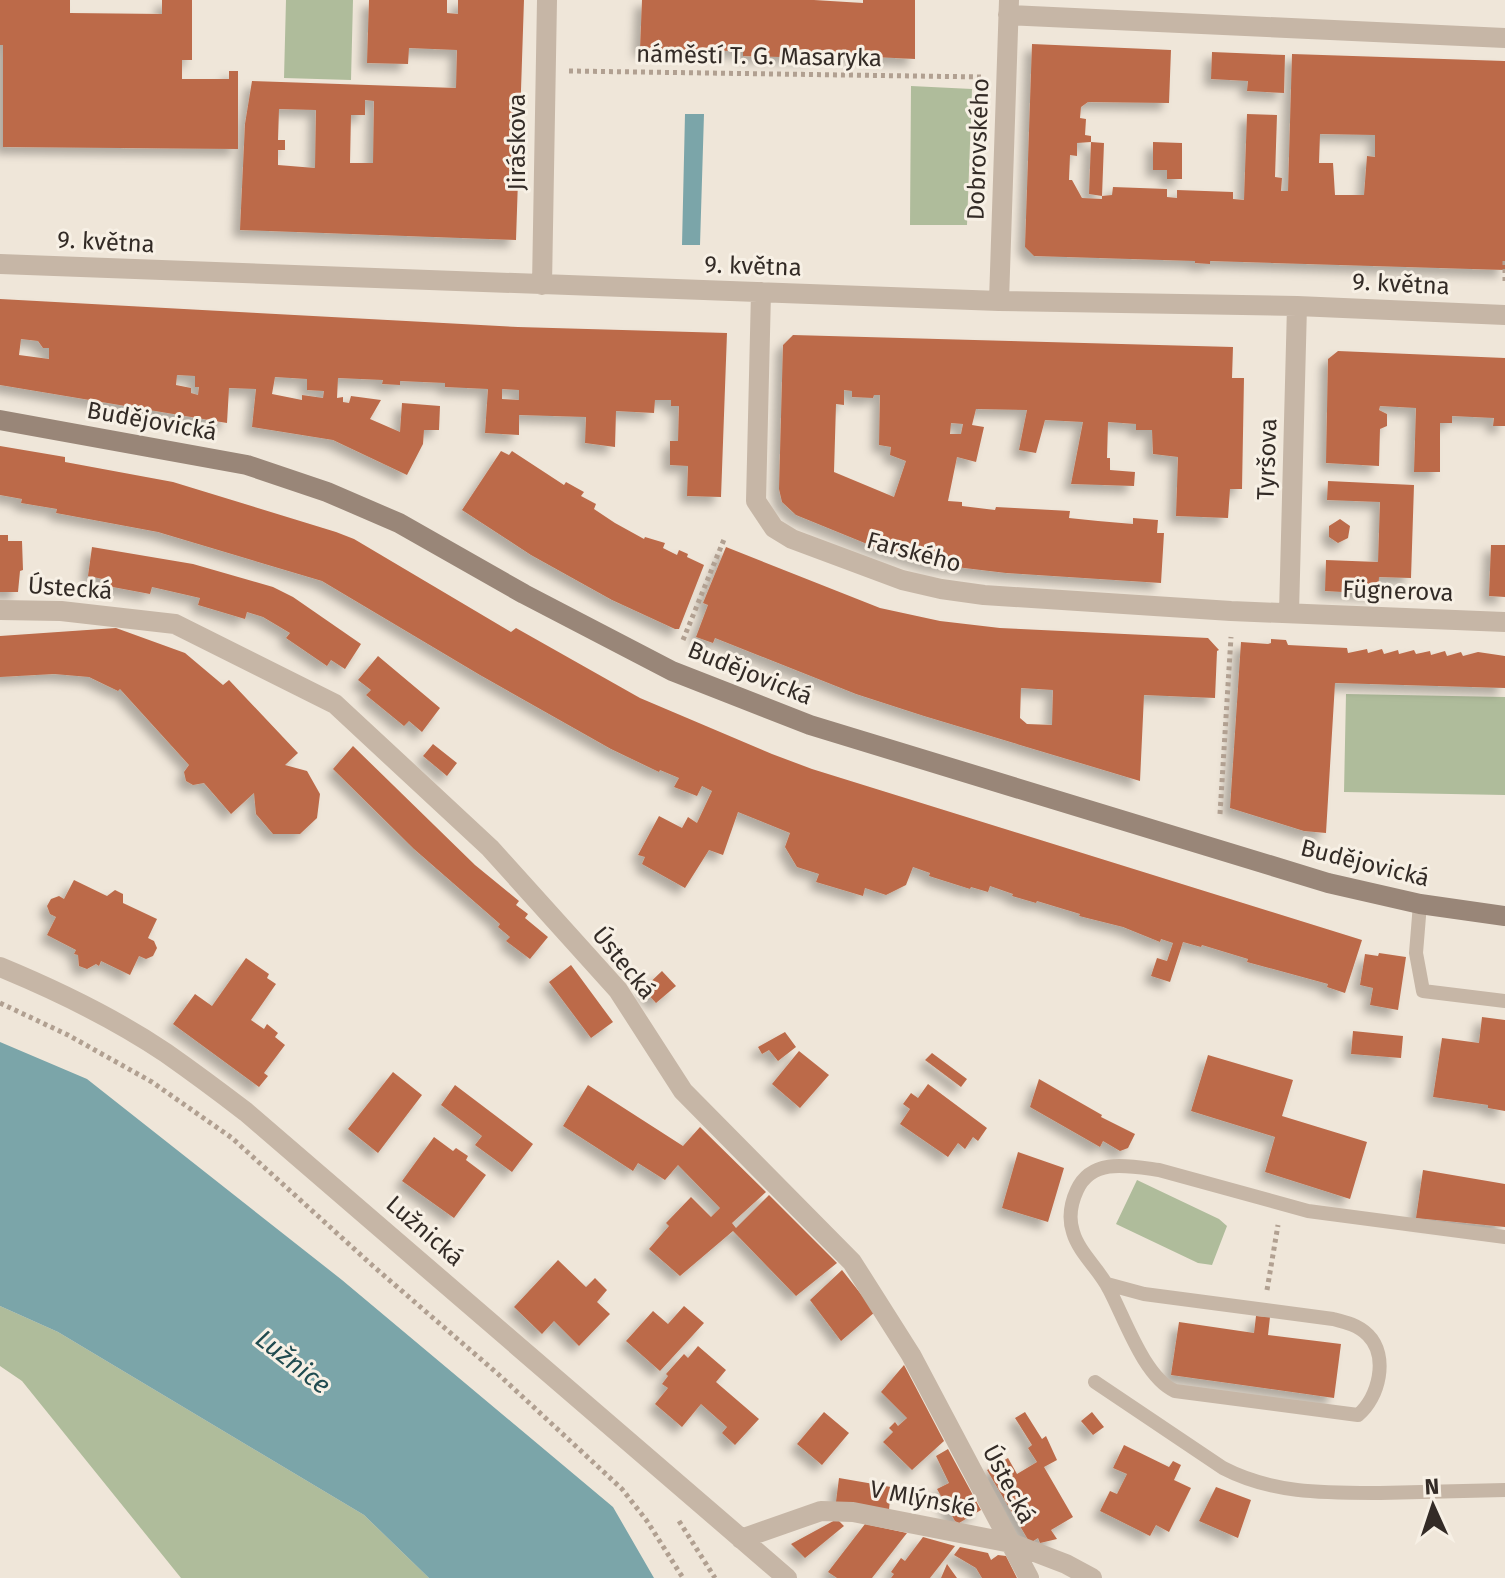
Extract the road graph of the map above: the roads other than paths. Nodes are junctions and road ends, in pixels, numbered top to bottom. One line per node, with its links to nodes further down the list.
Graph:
1 (547, 0): 5 (street, Jiráskova)
2 (1008, 8): 3 (street); 7 (street, Dobrovského)
3 (1505, 38)
4 (0, 264): 5 (street, 9. května)
5 (542, 285): 6 (street, 9. května)
6 (761, 292): 7 (street, 9. května); 12 (street, Farského)
7 (999, 301): 8 (street, 9. května)
8 (1297, 306): 9 (street, 9. května); 12 (street, Tyršova)
9 (1505, 315)
10 (0, 420): 14 (main road, Budějovická)
11 (0, 610): 23 (street, Ústecká)
12 (1289, 613): 13 (street, Fügnerova)
13 (1505, 622)
14 (1420, 904): 15 (main road, Budějovická); 17 (lane)
15 (1505, 916)
16 (0, 967): 22 (street, Lužnická)
17 (1505, 1001)
18 (1505, 1237): 19 (lane)
19 (1107, 1284): 19 (lane)
20 (1095, 1382): 21 (lane)
21 (1505, 1490)
22 (741, 1539): 23 (street, V Mlýnské); 24 (street, Lužnická)
23 (1011, 1543): 25 (street, Ústecká); 26 (street, V Mlýnské)
24 (787, 1578)
25 (1029, 1578)
26 (1092, 1578)

